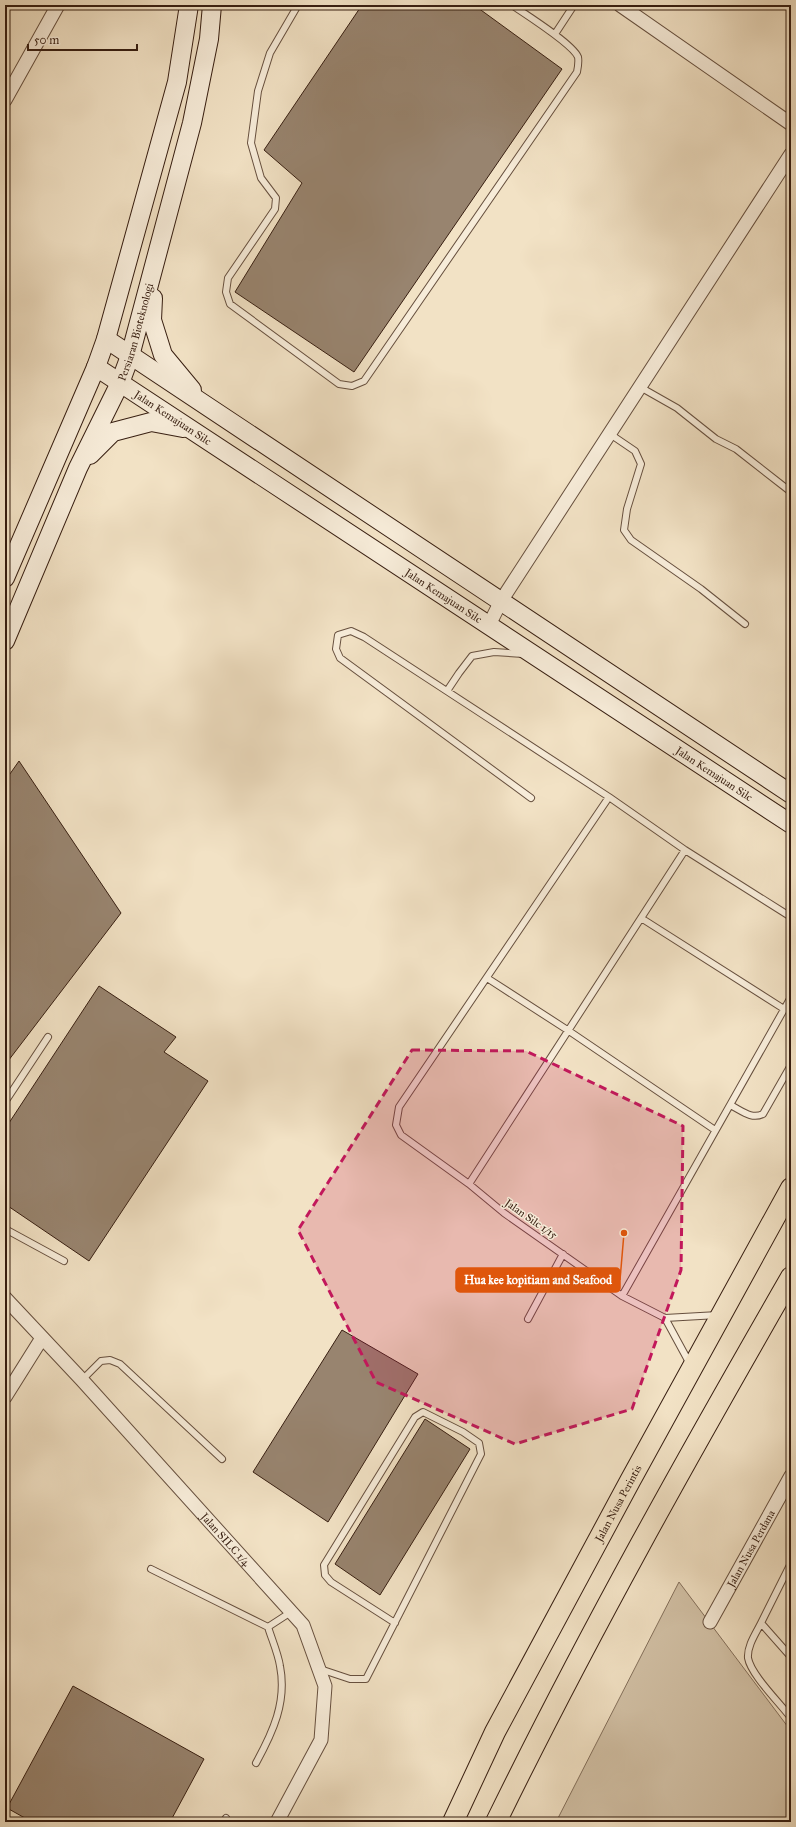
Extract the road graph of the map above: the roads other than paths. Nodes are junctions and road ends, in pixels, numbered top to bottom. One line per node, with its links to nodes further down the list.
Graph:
1 (58, 5): 9 (street)
2 (189, 5): 13 (street)
3 (212, 5): 12 (street, Persiaran Bioteknologi)
4 (298, 5): 8 (lane)
5 (512, 5): 8 (lane)
6 (574, 5): 8 (lane)
7 (620, 5): 10 (street)
8 (555, 34)
9 (5, 100)
10 (791, 124)
11 (791, 154): 17 (street)
12 (157, 253): 14 (street, Persiaran Bioteknologi); 18 (street)
13 (106, 339): 14 (street); 15 (street)
14 (130, 356): 16 (street, Persiaran Bioteknologi); 18 (street)
15 (96, 367): 16 (street, Jalan Kemajuan Silc); 23 (street)
16 (120, 383): 19 (street, Jalan Kemajuan Silc); 21 (street, Persiaran Bioteknologi)
17 (640, 387): 20 (street); 22 (lane)
18 (202, 403): 24 (street)
19 (191, 430): 21 (street); 26 (street, Jalan Kemajuan Silc)
20 (610, 434): 24 (street); 25 (lane)
21 (78, 468): 27 (street, Persiaran Bioteknologi)
22 (791, 492)
23 (5, 578)
24 (501, 601): 26 (street); 30 (street)
25 (745, 624)
26 (489, 625): 28 (street, Jalan Kemajuan Silc)
27 (5, 642)
28 (533, 654): 29 (lane); 31 (street, Jalan Kemajuan Silc)
29 (447, 691): 33 (lane); 34 (lane)
30 (745, 764): 31 (street); 32 (street)
31 (731, 785): 35 (street, Jalan Kemajuan Silc)
32 (791, 794)
33 (609, 797): 36 (lane); 39 (lane)
34 (531, 798)
35 (790, 821)
36 (685, 850): 37 (lane); 38 (lane)
37 (791, 917)
38 (641, 918): 41 (lane); 42 (lane)
39 (487, 978): 42 (lane); 48 (lane, Jalan Silc 1/15)
40 (791, 997): 41 (lane)
41 (784, 1009): 46 (lane)
42 (569, 1031): 47 (lane); 48 (lane)
43 (48, 1037): 45 (lane)
44 (791, 1065): 46 (lane)
45 (5, 1102)
46 (730, 1105): 47 (lane)
47 (715, 1130): 54 (lane)
48 (469, 1184): 51 (lane, Jalan Silc 1/15)
49 (791, 1188): 56 (main road, Jalan Nusa Perintis)
50 (6, 1230): 52 (lane)
51 (563, 1254): 54 (lane, Jalan Silc 1/15); 57 (lane)
52 (64, 1261)
53 (791, 1277): 79 (main road)
54 (622, 1296): 58 (lane, Jalan Silc 1/15)
55 (5, 1298): 59 (street, Jalan SILC 1/4)
56 (722, 1314): 58 (lane); 60 (main road, Jalan Nusa Perintis)
57 (528, 1318)
58 (665, 1318): 60 (lane)
59 (42, 1338): 61 (street, Jalan SILC 1/4); 62 (street)
60 (693, 1367): 78 (main road, Jalan Nusa Perintis)
61 (82, 1380): 63 (lane); 67 (street, Jalan SILC 1/4)
62 (5, 1397)
63 (222, 1459)
64 (791, 1476): 68 (street, Jalan Nusa Perdana)
65 (791, 1563): 70 (lane)
66 (151, 1569): 71 (lane)
67 (291, 1612): 71 (lane); 73 (street, Jalan SILC 1/4)
68 (710, 1622)
69 (395, 1623): 69 (lane); 73 (lane)
70 (761, 1623): 72 (lane); 74 (lane)
71 (268, 1627): 76 (lane)
72 (791, 1657)
73 (320, 1669): 77 (street, Jalan SILC 1/4)
74 (788, 1709): 75 (lane)
75 (791, 1718)
76 (256, 1763)
77 (277, 1822)
78 (453, 1822)
79 (496, 1822)

